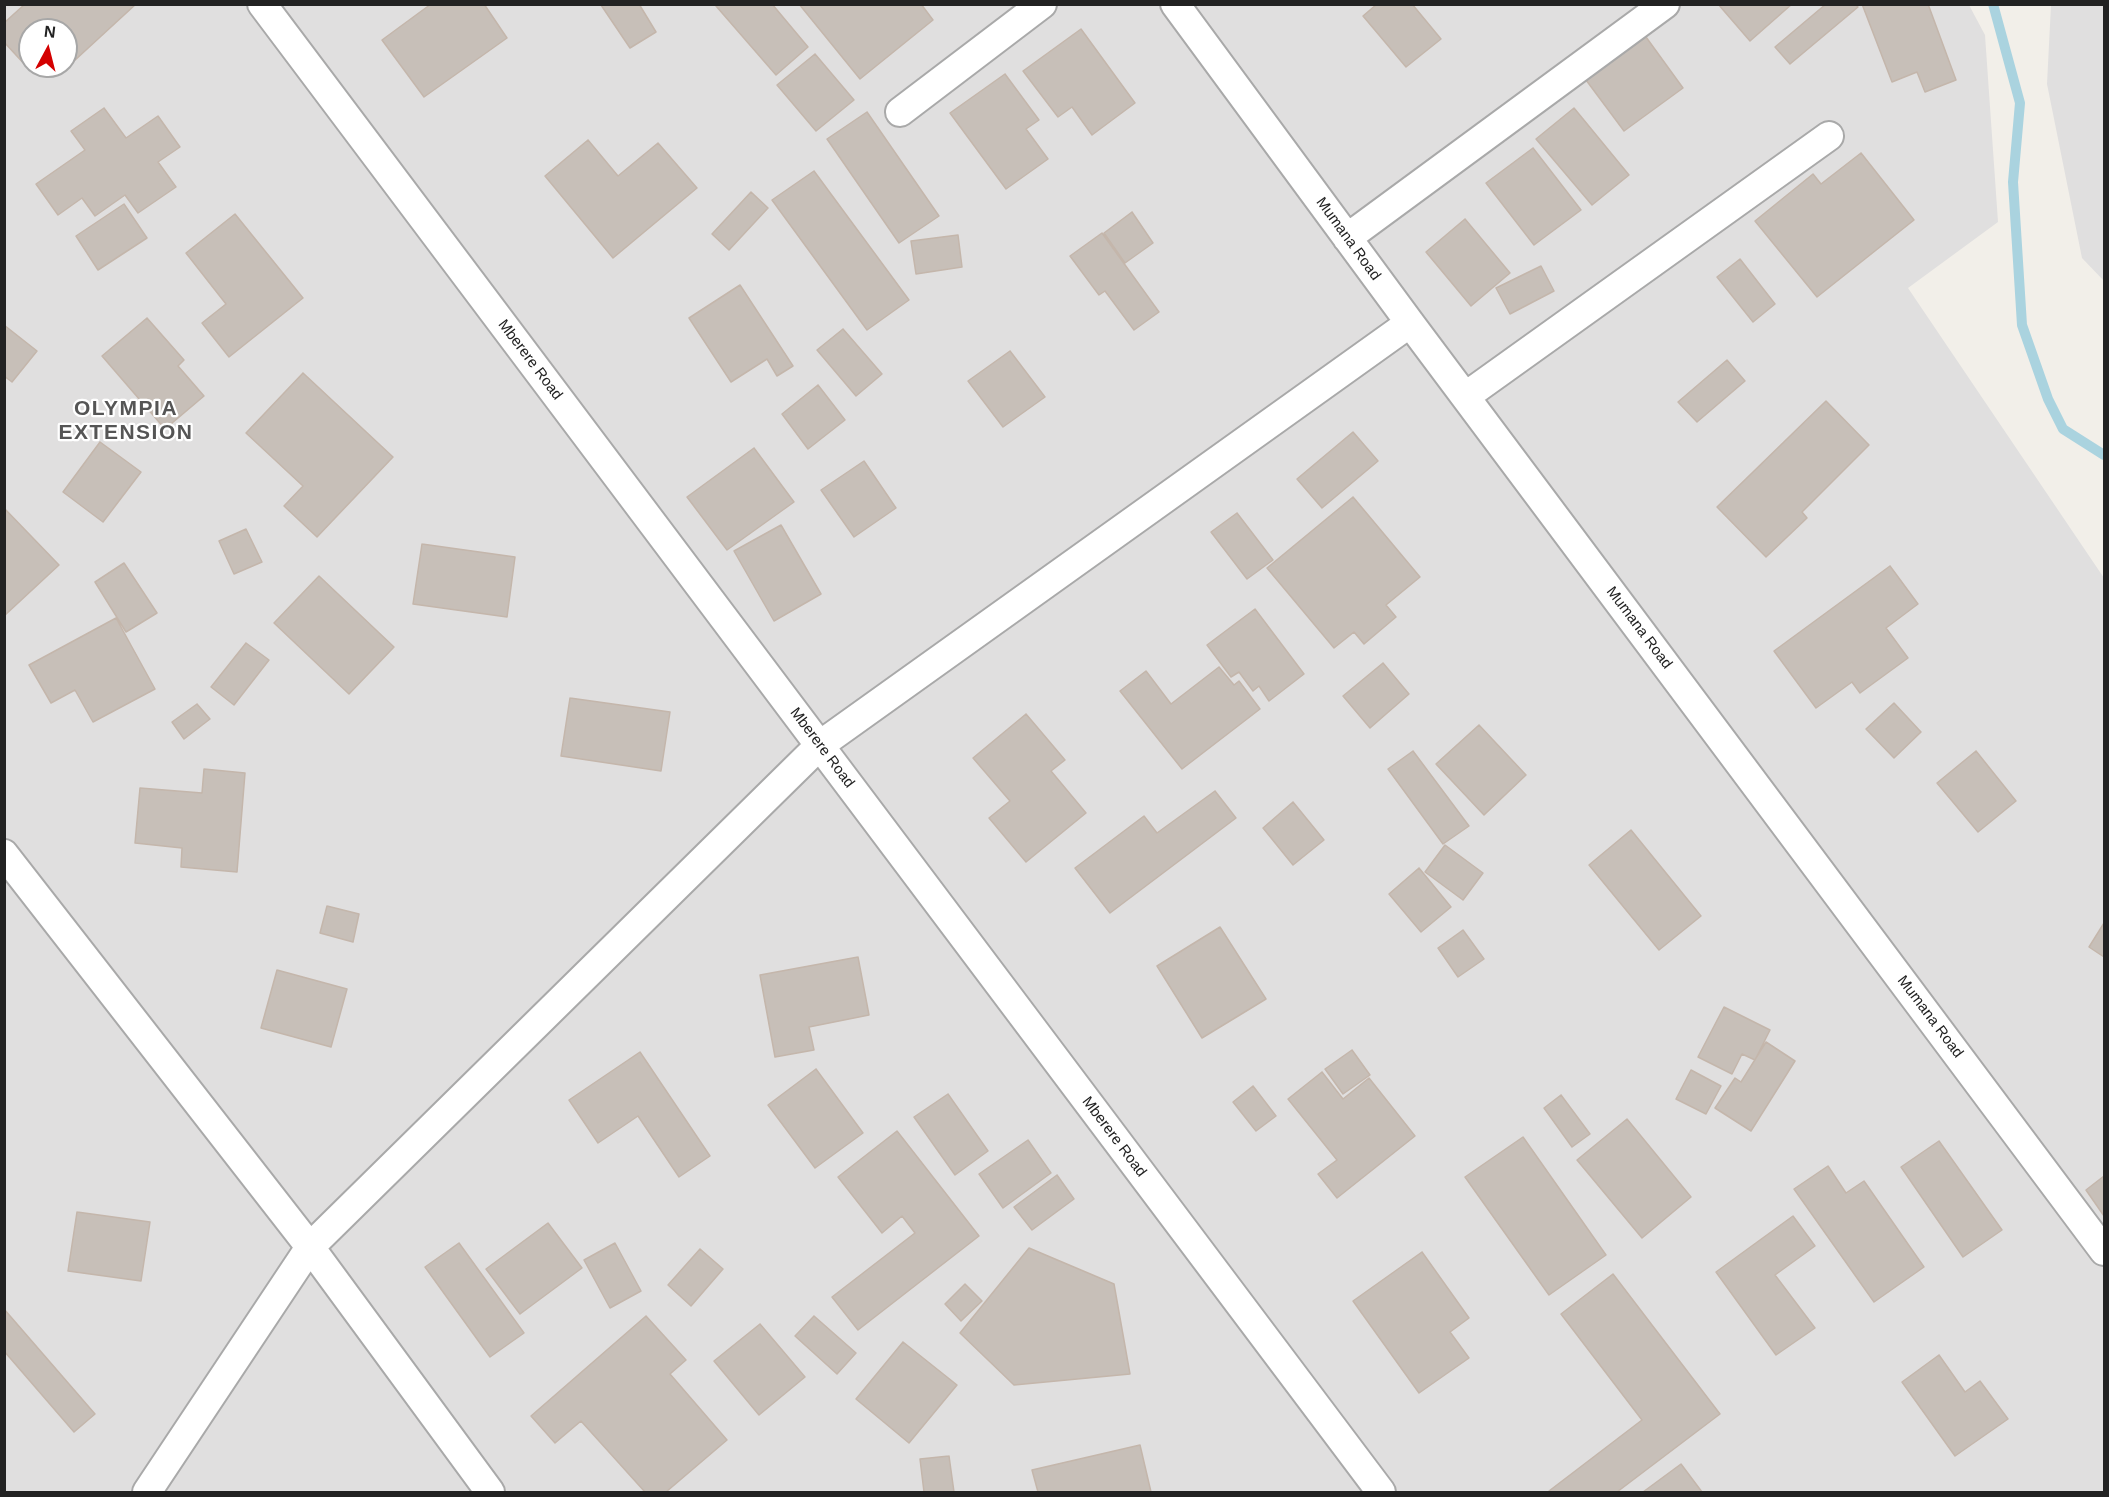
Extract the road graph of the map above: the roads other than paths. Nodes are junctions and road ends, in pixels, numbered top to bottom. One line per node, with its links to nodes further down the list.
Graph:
1 (262, 4): 10 (street, Mberere Road)
2 (1042, 4): 5 (street)
3 (1175, 4): 7 (street, Mumana Road)
4 (1665, 4): 7 (street)
5 (900, 112)
6 (1828, 136): 9 (street)
7 (1347, 238): 8 (street, Mumana Road)
8 (1410, 322): 9 (street, Mumana Road); 10 (street)
9 (1466, 396): 13 (street, Mumana Road)
10 (820, 745): 12 (street); 16 (street, Mberere Road)
11 (4, 854): 12 (street)
12 (310, 1247): 14 (street); 15 (street)
13 (2104, 1251)
14 (147, 1492)
15 (490, 1492)
16 (1381, 1492)

